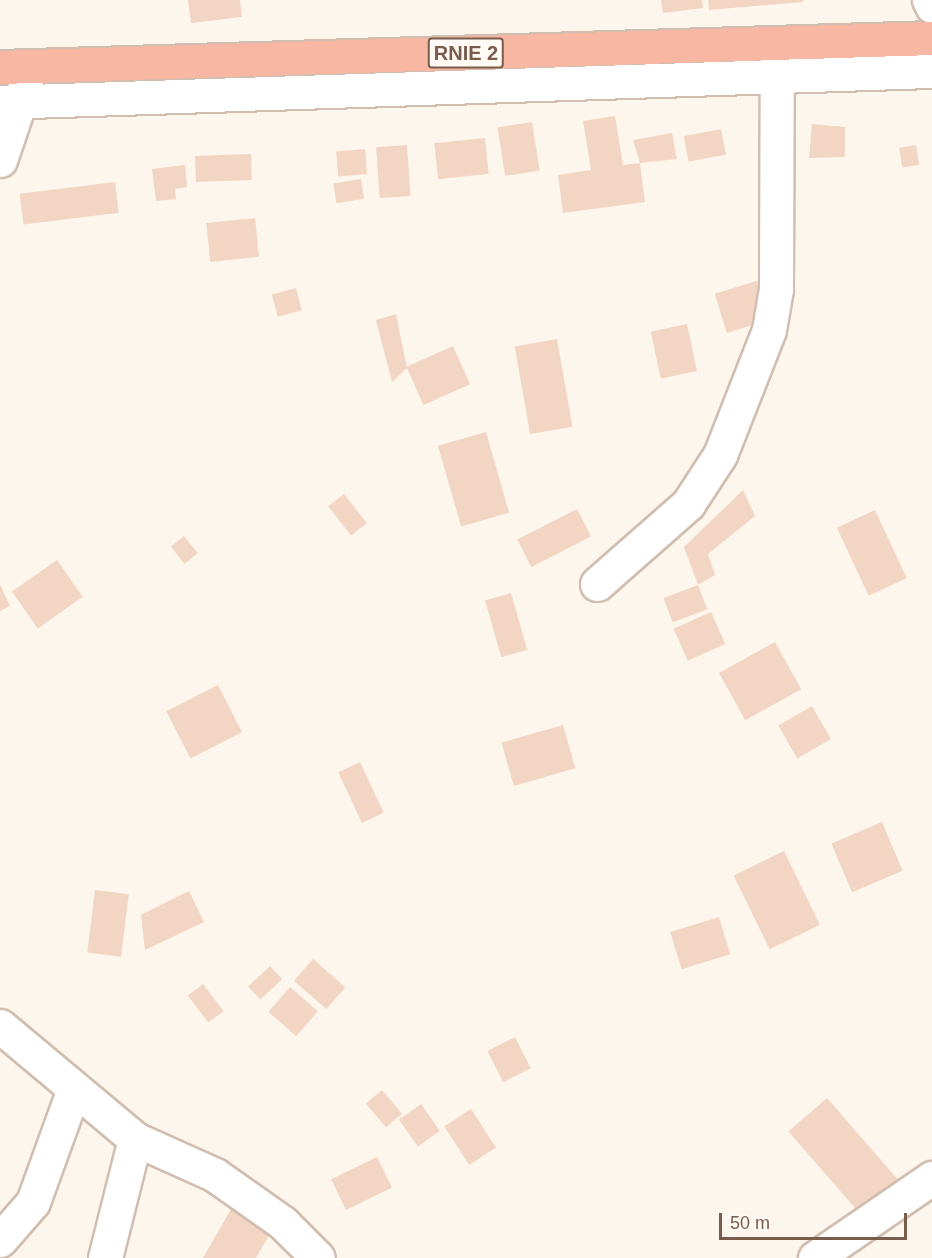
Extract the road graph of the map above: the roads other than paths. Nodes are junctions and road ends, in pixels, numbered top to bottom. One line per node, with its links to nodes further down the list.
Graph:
1 (929, 0): 2 (street)
2 (932, 6)
3 (932, 38): 4 (highway, RNIE 2 / RNIE 2)
4 (777, 43): 5 (highway, RNIE 2 / RNIE 2); 7 (street)
5 (15, 67): 8 (street)
6 (932, 71): 7 (street)
7 (777, 78): 8 (street); 10 (street)
8 (10, 102): 9 (street)
9 (0, 160)
10 (597, 584)
11 (0, 1026): 12 (street)
12 (74, 1089): 13 (street); 15 (street)
13 (135, 1139): 16 (street); 17 (street)
14 (932, 1178): 18 (street)
15 (0, 1240)
16 (105, 1258)
17 (318, 1258)
18 (815, 1258)

